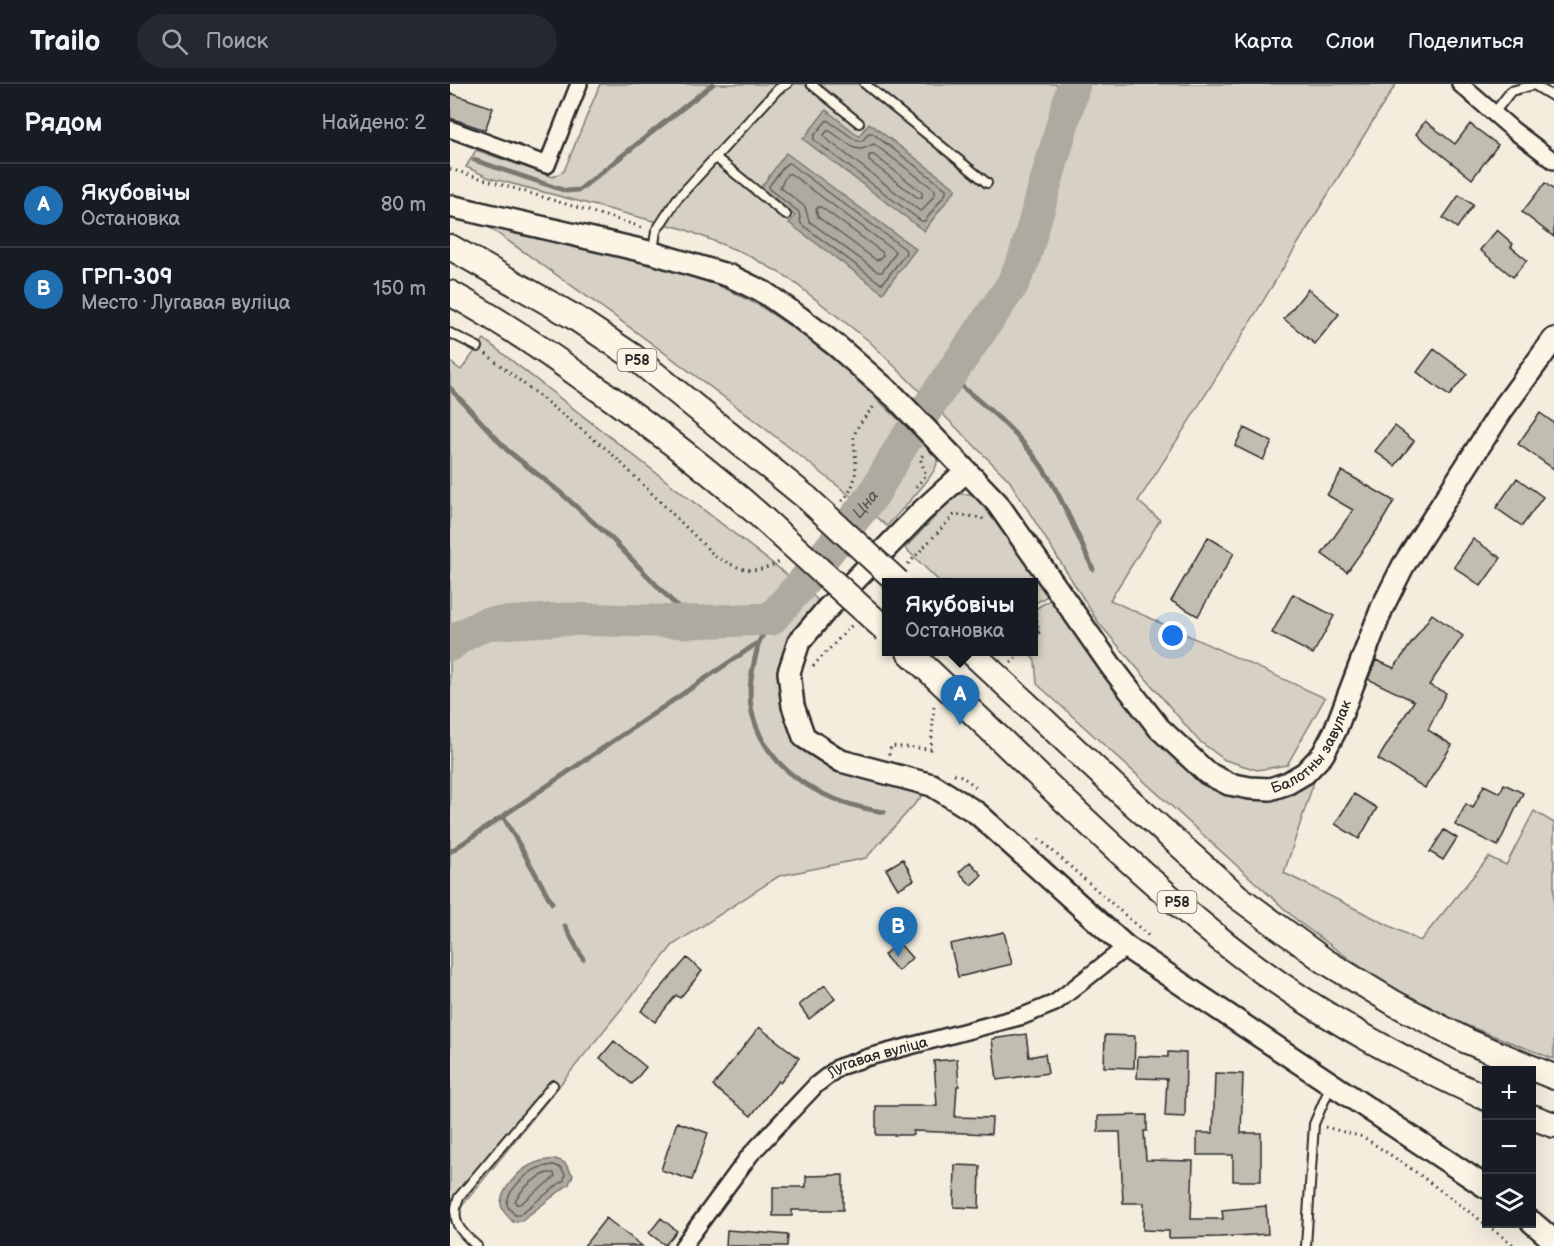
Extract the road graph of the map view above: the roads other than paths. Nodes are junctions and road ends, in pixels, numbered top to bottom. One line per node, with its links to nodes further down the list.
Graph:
1 (579, 84): 9 (street)
2 (787, 84): 10 (lane)
3 (811, 84): 8 (lane)
4 (865, 84): 12 (lane)
5 (1460, 84): 7 (street)
6 (1554, 97): 7 (lane)
7 (1494, 113): 11 (street)
8 (859, 123)
9 (450, 129)
10 (715, 156): 14 (lane); 16 (lane)
11 (1554, 161)
12 (987, 183)
13 (450, 206): 16 (main road, Балотны завулак)
14 (786, 215)
15 (450, 247): 22 (highway, Р58, bridge)
16 (653, 253): 21 (main road, Балотны завулак)
17 (450, 293): 23 (highway, bridge)
18 (450, 333): 20 (lane)
19 (1554, 339): 21 (main road, Балотны завулак)
20 (478, 347)
21 (966, 471): 26 (main road)
22 (902, 575)
23 (882, 627)
24 (914, 656): 30 (highway, Р58)
25 (976, 656): 27 (highway)
26 (1126, 947): 28 (main road); 37 (street, Лугавая вуліца)
27 (1554, 1077)
28 (1331, 1084): 33 (main road); 38 (lane)
29 (553, 1085): 36 (lane)
30 (1482, 1096)
31 (1536, 1118): 32 (highway)
32 (1554, 1125)
33 (1482, 1184)
34 (1536, 1225): 35 (main road)
35 (1554, 1241)
36 (477, 1246)
37 (683, 1246)
38 (1306, 1246)

